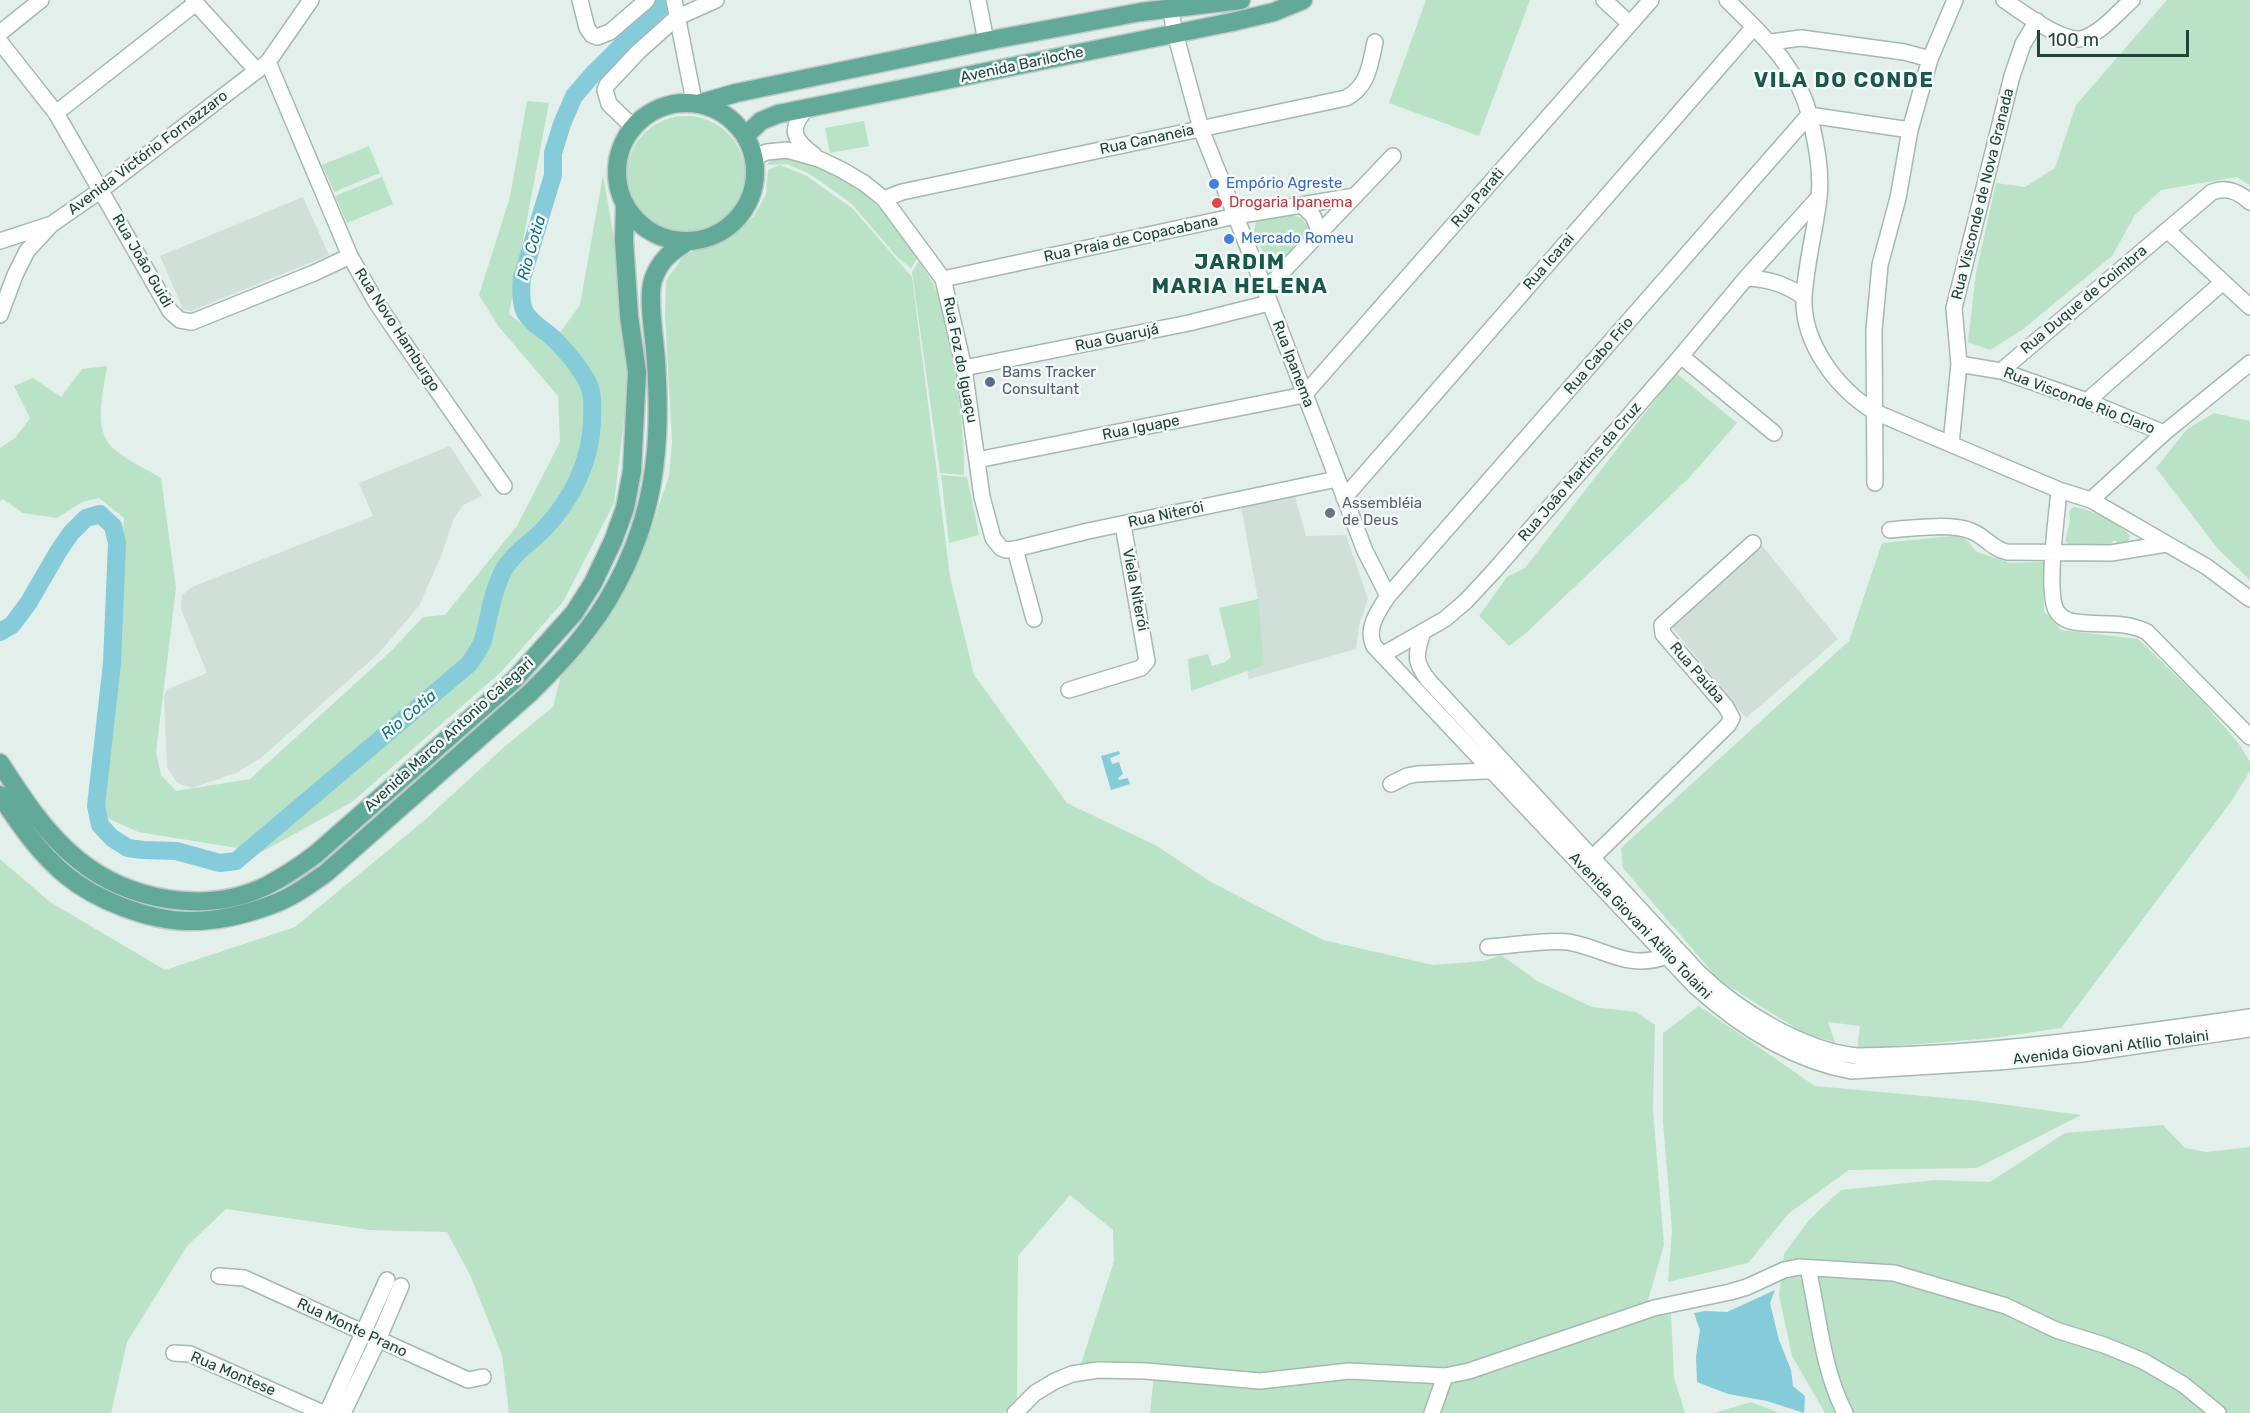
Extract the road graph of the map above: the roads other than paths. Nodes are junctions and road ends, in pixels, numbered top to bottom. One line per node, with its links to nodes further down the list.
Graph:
1 (41, 0): 21 (street)
2 (311, 0): 28 (street, Avenida Victório Fornazzaro)
3 (580, 0): 4 (street)
4 (647, 0)
5 (716, 0): 16 (street)
6 (978, 0): 23 (street)
7 (1241, 0): 17 (main road, Avenida Bariloche)
8 (1303, 0): 22 (main road, Avenida Bariloche)
9 (1604, 0): 19 (street)
10 (1651, 0): 19 (street, Rua Parati)
11 (1727, 0): 20 (street)
12 (1955, 0): 27 (street)
13 (2004, 0): 18 (street)
14 (2132, 0): 18 (street)
15 (194, 2): 28 (street, Rua Novo Hamburgo); 31 (street)
16 (675, 7): 29 (street); 33 (street)
17 (1170, 7): 22 (street, Rua Ipanema); 23 (main road, Avenida Bariloche)
18 (2037, 21): 63 (street, Rua Visconde de Nova Granada)
19 (1630, 24): 66 (street, Rua Parati)
20 (1754, 27): 26 (street); 77 (street, Rua Icarai)
21 (0, 33)
22 (1175, 33): 30 (main road, Avenida Bariloche); 34 (street, Rua Ipanema)
23 (986, 41): 29 (main road, Avenida Bariloche)
24 (0, 42): 31 (street, Rua João Guidi)
25 (1375, 42): 34 (street, Rua Cananeia)
26 (1770, 42): 27 (street); 32 (street)
27 (1930, 59): 35 (street)
28 (262, 67): 40 (street, Avenida Victório Fornazzaro); 53 (street, Rua Novo Hamburgo)
29 (698, 102): 33 (main road); 36 (main road)
30 (807, 109): 36 (main road, Avenida Bariloche); 39 (street, Rua Foz do Iguaçu)
31 (56, 113): 40 (street, Rua João Guidi)
32 (1809, 115): 35 (street); 42 (street); 86 (street, Rua Cabo Frio)
33 (633, 127): 45 (main road)
34 (1201, 129): 43 (street, Rua Cananeia); 47 (street, Rua Ipanema)
35 (1911, 130): 68 (street)
36 (746, 136): 38 (main road)
37 (1393, 156): 41 (street)
38 (754, 157): 39 (street, Rua Foz do Iguaçu); 52 (main road)
39 (819, 159): 43 (street, Rua Foz do Iguaçu)
40 (100, 190): 48 (street, Avenida Victório Fornazzaro); 53 (street, Rua João Guidi)
41 (1355, 195): 46 (street, Rua Praia de Copacabana); 50 (street)
42 (1819, 197): 54 (street, Rua João Martins da Cruz); 58 (street)
43 (884, 199): 55 (street, Rua Foz do Iguaçu)
44 (2250, 202): 49 (street, Rua Duque de Coimbra)
45 (625, 204): 52 (main road); 94 (main road, Avenida Marco Antonio Calegari)
46 (1302, 205): 47 (street, Rua Praia de Copacabana); 50 (street)
47 (1236, 216): 55 (street, Rua Praia de Copacabana); 57 (street, Rua Ipanema)
48 (52, 224): 51 (street); 60 (street, Avenida Victório Fornazzaro)
49 (2167, 230): 56 (street); 65 (street, Rua Duque de Coimbra)
50 (1320, 232): 57 (street)
51 (0, 241)
52 (685, 243): 96 (main road, Avenida Marco Antonio Calegari)
53 (350, 256): 75 (street, Rua Novo Hamburgo)
54 (1746, 278): 58 (street); 61 (street, Rua João Martins da Cruz)
55 (943, 279): 64 (street, Rua Foz do Iguaçu)
56 (2223, 282): 59 (street); 67 (street)
57 (1267, 296): 64 (street, Rua Guarujá); 66 (street, Rua Ipanema)
58 (1804, 297): 68 (street)
59 (2250, 307)
60 (0, 315)
61 (1681, 356): 69 (street); 89 (street, Rua João Martins da Cruz)
62 (2250, 363): 70 (street)
63 (1959, 364): 65 (street, Rua Visconde Rio Claro); 71 (street, Rua Visconde de Nova Granada)
64 (964, 368): 72 (street, Rua Foz do Iguaçu)
65 (2001, 370): 67 (street, Rua Visconde Rio Claro)
66 (1304, 395): 72 (street, Rua Iguape); 73 (street, Rua Ipanema)
67 (2087, 401): 70 (street, Rua Visconde Rio Claro)
68 (1875, 412): 71 (street); 74 (street)
69 (1774, 433)
70 (2164, 433): 78 (street)
71 (1951, 444): 76 (street)
72 (977, 460): 82 (street, Rua Foz do Iguaçu)
73 (1337, 479): 77 (street, Rua Ipanema); 79 (street, Rua Niterói)
74 (1875, 483)
75 (504, 486)
76 (2059, 490): 78 (street); 85 (street)
77 (1344, 498): 86 (street, Rua Ipanema)
78 (2091, 500): 83 (street)
79 (1123, 525): 84 (street, Rua Niterói); 91 (street, Viela Niterói)
80 (1890, 530): 85 (street)
81 (1753, 543): 97 (street, Rua Paúba)
82 (996, 544): 84 (street, Rua Niterói)
83 (2166, 544): 85 (street); 87 (street)
84 (1015, 549): 88 (street)
85 (2055, 553): 92 (street)
86 (1388, 596): 90 (street)
87 (2250, 599)
88 (1035, 619)
89 (1423, 632): 90 (street, Rua João Martins da Cruz); 93 (street, Avenida Giovani Atílio Tolaini)
90 (1378, 651): 93 (street, Avenida Giovani Atílio Tolaini)
91 (1069, 690)
92 (2250, 737)
93 (1495, 763): 95 (street); 97 (street, Avenida Giovani Atílio Tolaini)
94 (0, 764)
95 (1391, 784)
96 (0, 795)
97 (1588, 862): 99 (street, Avenida Giovani Atílio Tolaini); 100 (street, Avenida Giovani Atílio Tolaini)
98 (1488, 947): 99 (street)
99 (1667, 956): 101 (street, Avenida Giovani Atílio Tolaini)
100 (2250, 1017)
101 (2250, 1029)
102 (1808, 1268): 107 (street); 113 (street); 114 (street)
103 (219, 1276): 104 (street, Rua Monte Prano)
104 (363, 1333): 105 (street, Rua Monte Prano); 105 (street); 109 (street)
105 (378, 1340): 108 (street, Rua Monte Prano); 110 (street)
106 (174, 1353): 109 (street, Rua Montese)
107 (1445, 1376): 111 (street); 112 (street)
108 (483, 1377)
109 (325, 1413)
110 (343, 1413)
111 (1015, 1413)
112 (1432, 1413)
113 (1845, 1413)
114 (2218, 1413)

